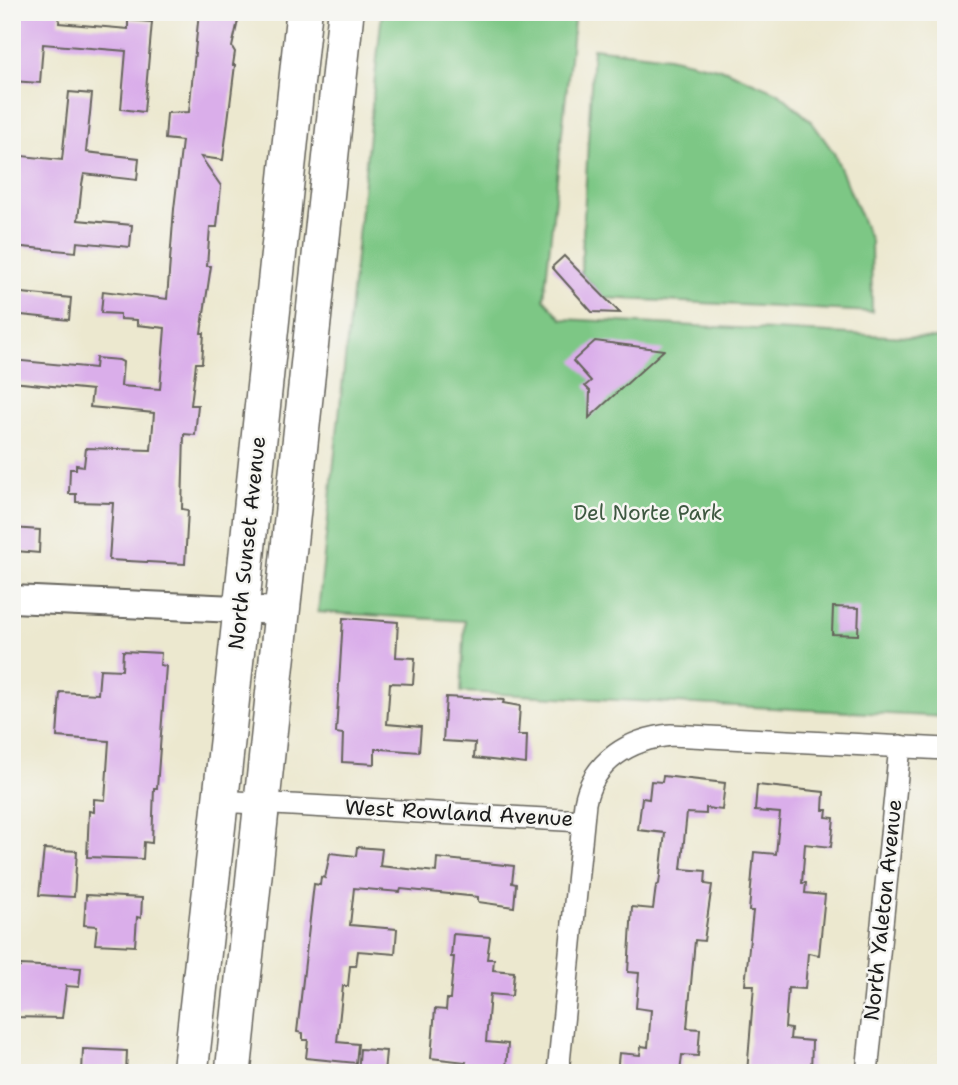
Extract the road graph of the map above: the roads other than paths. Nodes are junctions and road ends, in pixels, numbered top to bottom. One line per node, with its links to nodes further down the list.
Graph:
1 (304, 12): 4 (main road, North Sunset Avenue)
2 (346, 12): 5 (main road, North Sunset Avenue)
3 (12, 599): 4 (street)
4 (240, 609): 5 (street); 8 (main road, North Sunset Avenue)
5 (282, 611): 9 (main road, North Sunset Avenue)
6 (900, 746): 7 (street, West Rowland Avenue); 10 (street, West Rowland Avenue); 14 (street, North Yaleton Avenue)
7 (946, 749)
8 (219, 801): 9 (street, West Rowland Avenue); 11 (main road, North Sunset Avenue)
9 (262, 804): 10 (street, West Rowland Avenue); 12 (main road, North Sunset Avenue)
10 (582, 821): 13 (street)
11 (190, 1073)
12 (233, 1073)
13 (558, 1073)
14 (867, 1073)

